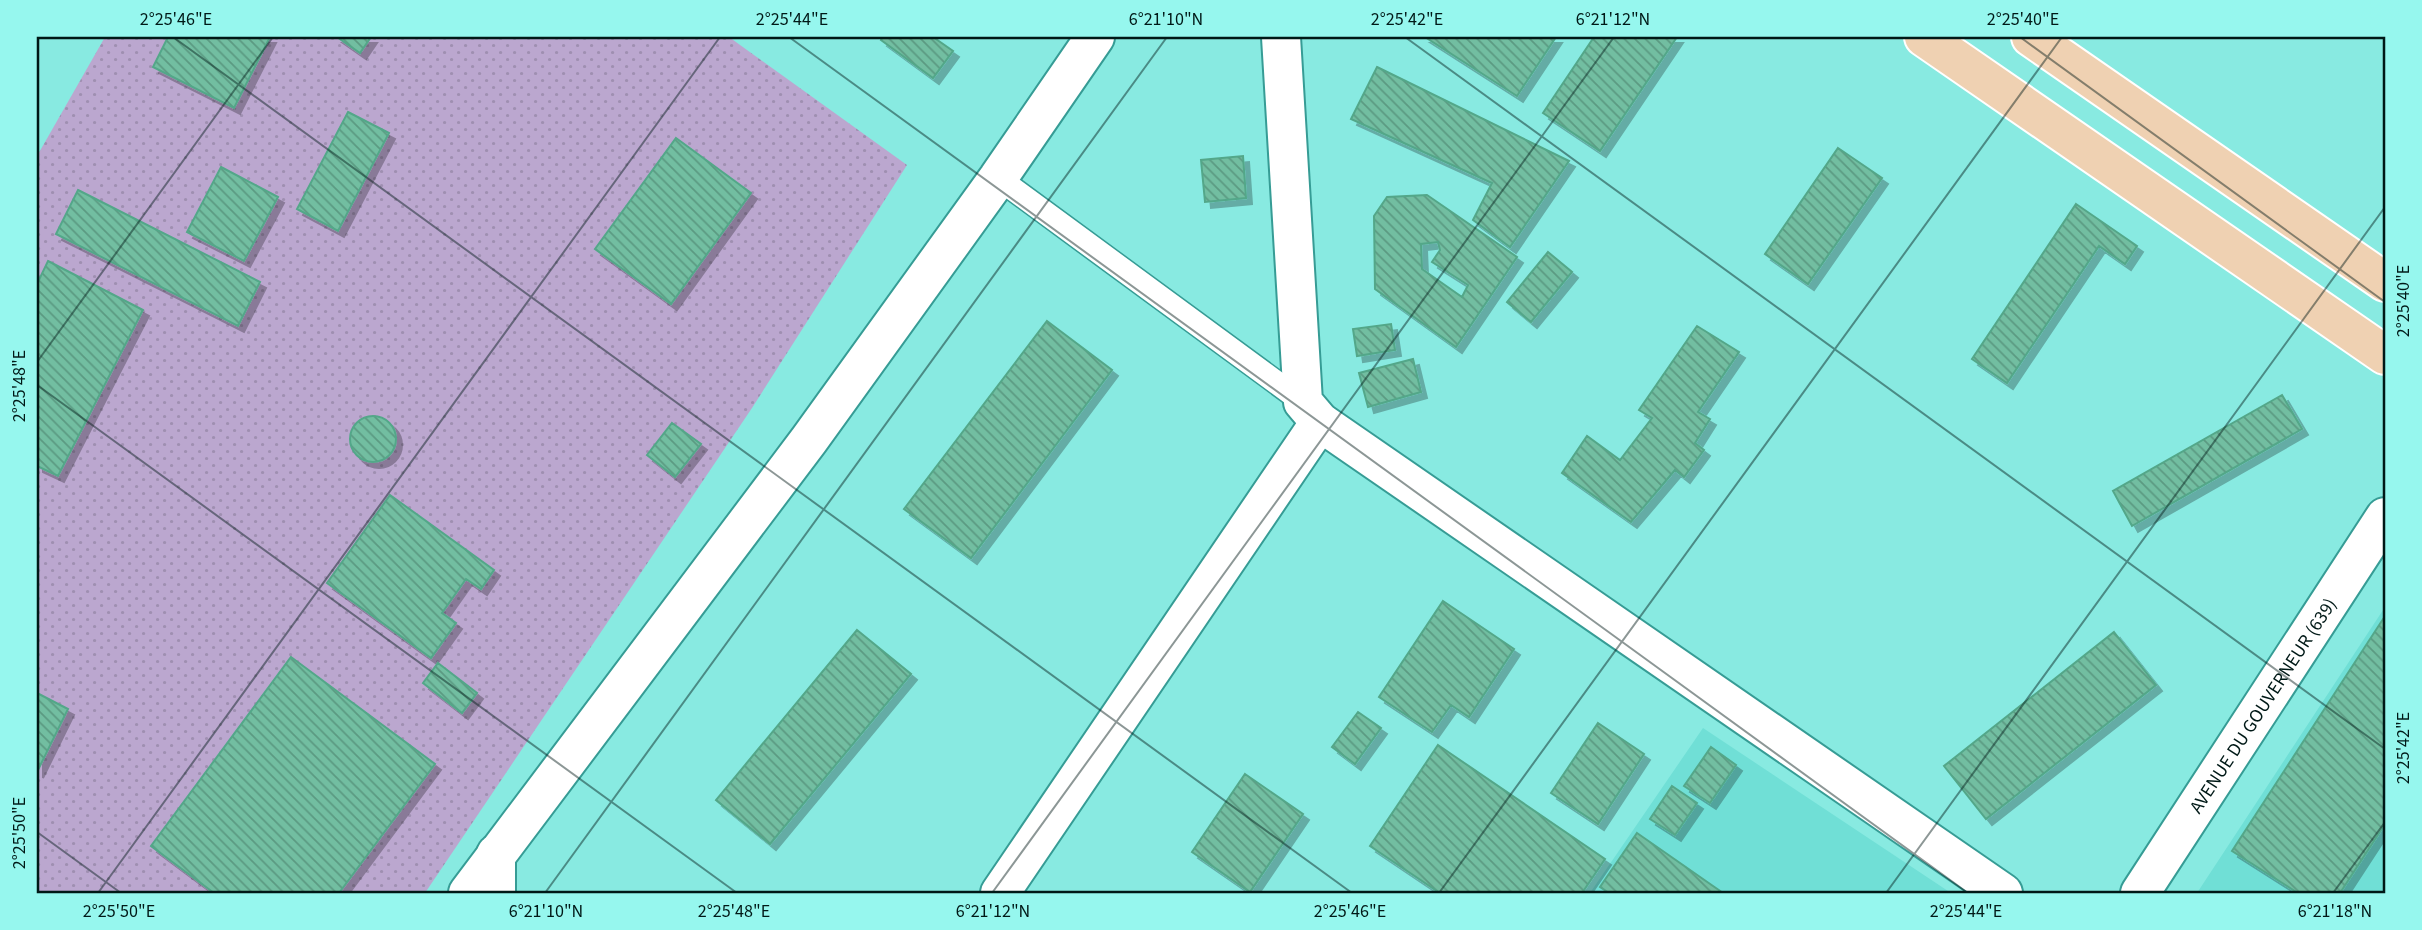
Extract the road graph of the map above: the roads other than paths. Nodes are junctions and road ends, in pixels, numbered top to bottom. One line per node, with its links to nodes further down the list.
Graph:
1 (1095, 37): 5 (street)
2 (1281, 37): 8 (street)
3 (1924, 37): 7 (main road)
4 (2031, 37): 6 (main road)
5 (998, 178): 8 (lane); 10 (street)
6 (2385, 282)
7 (2385, 355)
8 (1312, 412): 11 (street); 14 (street)
9 (2385, 517): 15 (street, AVENUE DU GOUVERNEUR (639))
10 (496, 854): 12 (street); 13 (street)
11 (1012, 889)
12 (468, 893)
13 (496, 893)
14 (2003, 893)
15 (2140, 893)

